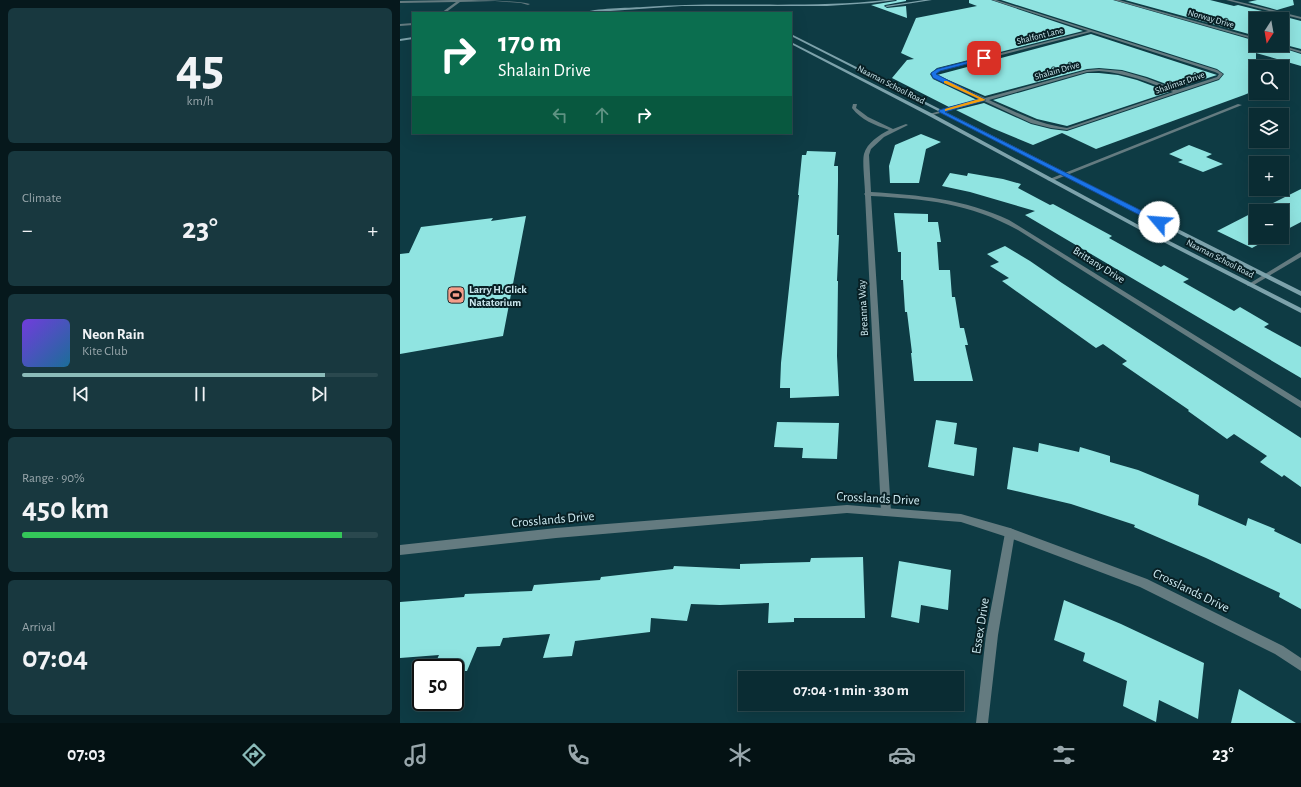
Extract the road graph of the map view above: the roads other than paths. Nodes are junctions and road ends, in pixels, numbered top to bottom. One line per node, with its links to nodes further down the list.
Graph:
1 (460, 0): 7 (street); 8 (street); 13 (street)
2 (894, 0): 9 (main road)
3 (930, 0): 10 (main road)
4 (993, 0): 18 (street, Shalimar Drive)
5 (1116, 0): 20 (street, Norway Drive)
6 (1228, 0): 15 (street)
7 (400, 2)
8 (528, 4)
9 (762, 6): 11 (main road); 12 (main road); 14 (main road)
10 (879, 7)
11 (755, 11)
12 (767, 11)
13 (444, 12)
14 (596, 12)
15 (1301, 18)
16 (412, 24): 17 (street)
17 (400, 25)
18 (1090, 32): 26 (street, Shalimar Drive); 27 (street, Shalfont Lane)
19 (792, 36): 30 (main road, Naaman School Road)
20 (1249, 37)
21 (412, 38): 22 (main road)
22 (400, 40)
23 (792, 45): 31 (main road, Naaman School Road)
24 (1289, 49): 25 (street)
25 (1301, 52)
26 (1178, 92): 27 (street, Shalain Drive); 27 (street, Shalimar Drive)
27 (983, 100): 30 (street, Shalain Drive)
28 (855, 105): 33 (street)
29 (1240, 105): 34 (street)
30 (941, 111): 31 (street); 34 (main road, Naaman School Road)
31 (930, 115): 35 (main road, Naaman School Road)
32 (906, 125): 33 (street, Breanna Way)
33 (892, 130): 36 (street, Breanna Way)
34 (1064, 174): 35 (street); 38 (main road, Naaman School Road)
35 (1050, 180): 39 (main road, Naaman School Road)
36 (867, 194): 42 (street, Brittany Drive); 43 (street, Breanna Way)
37 (1301, 254): 38 (street)
38 (1265, 276): 39 (street); 40 (main road, Naaman School Road)
39 (1250, 284): 41 (main road, Naaman School Road)
40 (1301, 294)
41 (1301, 311)
42 (1301, 404)
43 (886, 512): 44 (street, Crosslands Drive); 45 (street, Crosslands Drive)
44 (1010, 533): 46 (street, Crosslands Drive); 47 (street, Essex Drive)
45 (400, 550)
46 (1301, 665)
47 (982, 723)

